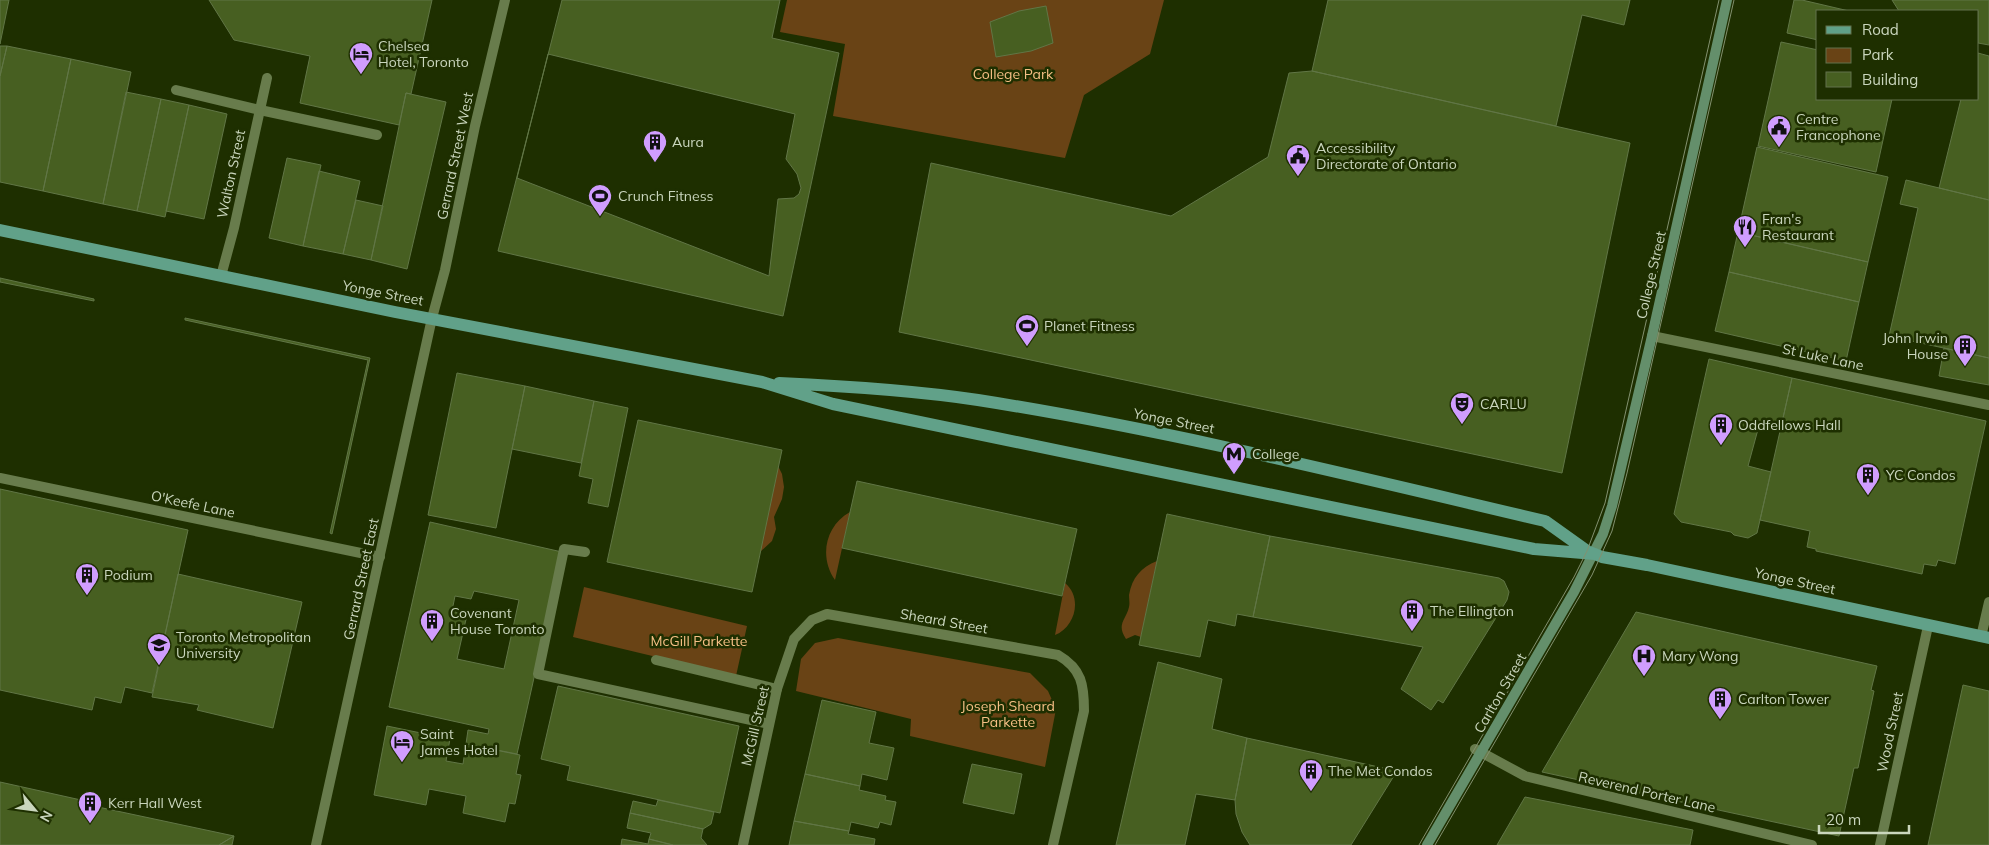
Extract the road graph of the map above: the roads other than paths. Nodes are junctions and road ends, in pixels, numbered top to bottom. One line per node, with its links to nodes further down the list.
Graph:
1 (505, 0): 9 (street, Gerrard Street West)
2 (1727, 0): 10 (main road, College Street)
3 (267, 78): 5 (street, Walton Street)
4 (176, 90): 5 (street)
5 (260, 110): 6 (street); 8 (street, Walton Street)
6 (377, 135)
7 (0, 230): 8 (main road, Yonge Street)
8 (220, 276): 9 (main road, Yonge Street)
9 (432, 318): 11 (main road, Yonge Street); 16 (street, Gerrard Street East)
10 (1652, 336): 12 (street, St Luke Lane); 15 (main road, College Street)
11 (762, 382): 15 (main road, Yonge Street); 15 (main road, Yonge Street)
12 (1989, 405)
13 (0, 478): 16 (street, O'Keefe Lane)
14 (585, 552): 23 (street)
15 (1594, 554): 19 (main road, Yonge Street); 24 (main road, Carlton Street)
16 (380, 557): 25 (street, Gerrard Street East)
17 (1989, 602): 20 (street)
18 (812, 620): 22 (street, McGill Street); 27 (street, Sheard Street)
19 (1928, 626): 20 (main road, Yonge Street); 30 (street, Wood Street)
20 (1985, 638)
21 (656, 660): 22 (street)
22 (777, 689): 23 (street, McGill Street)
23 (768, 724): 26 (street, McGill Street)
24 (1478, 750): 28 (main road, Carlton Street); 29 (street, Reverend Porter Lane)
25 (316, 845)
26 (743, 845)
27 (1053, 845)
28 (1427, 845)
29 (1812, 845)
30 (1880, 845)

